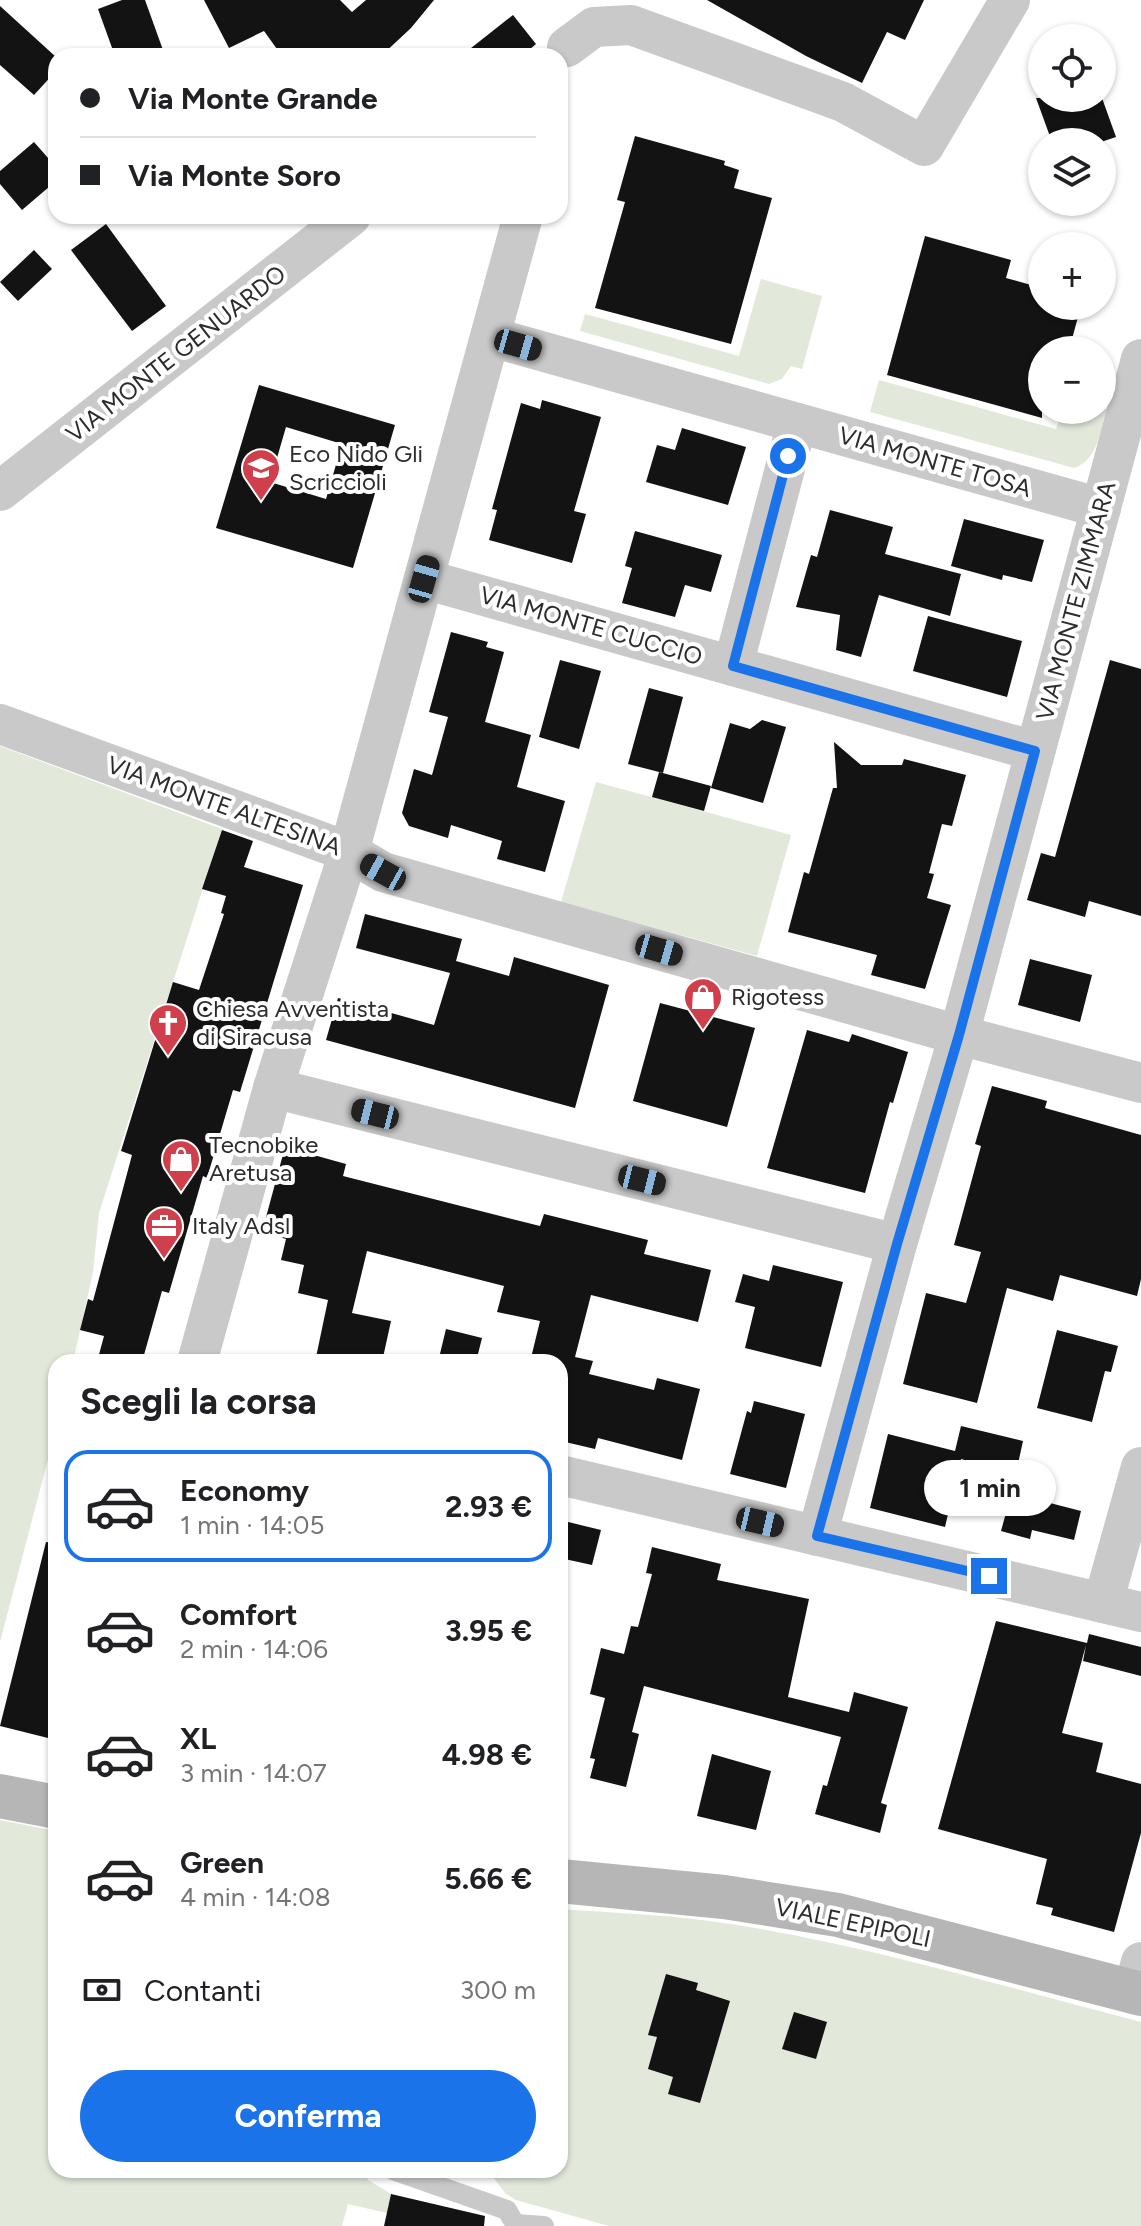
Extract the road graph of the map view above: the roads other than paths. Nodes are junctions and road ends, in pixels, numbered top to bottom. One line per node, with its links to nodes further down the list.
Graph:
1 (1010, 0): 2 (street)
2 (568, 52)
3 (341, 224): 8 (street, VIA MONTE GENUARDO)
4 (521, 224): 5 (street)
5 (491, 337): 7 (street, VIA MONTE TOSA); 10 (street)
6 (1141, 359): 9 (street, VIA MONTE ZIMMARA)
7 (797, 423): 9 (street, VIA MONTE TOSA); 11 (street)
8 (0, 491)
9 (1101, 508): 13 (street, VIA MONTE ZIMMARA)
10 (424, 579): 11 (street, VIA MONTE CUCCIO); 14 (street)
11 (733, 666): 13 (street, VIA MONTE CUCCIO)
12 (0, 724): 14 (street, VIA MONTE ALTESINA)
13 (1035, 751): 15 (street, VIA MONTE ZIMMARA)
14 (349, 852): 15 (street, VIA MONTE ALTESINA); 17 (street)
15 (959, 1035): 16 (street, VIA MONTE ALTESINA); 18 (street, VIA MONTE ZIMMARA)
16 (1141, 1083)
17 (273, 1088): 18 (street); 19 (street)
18 (897, 1244): 22 (street, VIA MONTE ZIMMARA)
19 (199, 1354)
20 (1141, 1467): 23 (street)
21 (568, 1477): 22 (street)
22 (817, 1536): 23 (street)
23 (1122, 1608)
24 (0, 1796): 25 (main road)
25 (48, 1805)
26 (568, 1882): 27 (main road, VIALE EPIPOLI)
27 (1138, 1983)
28 (416, 2178): 29 (lane)
29 (516, 2225): 30 (lane)
30 (544, 2226)

